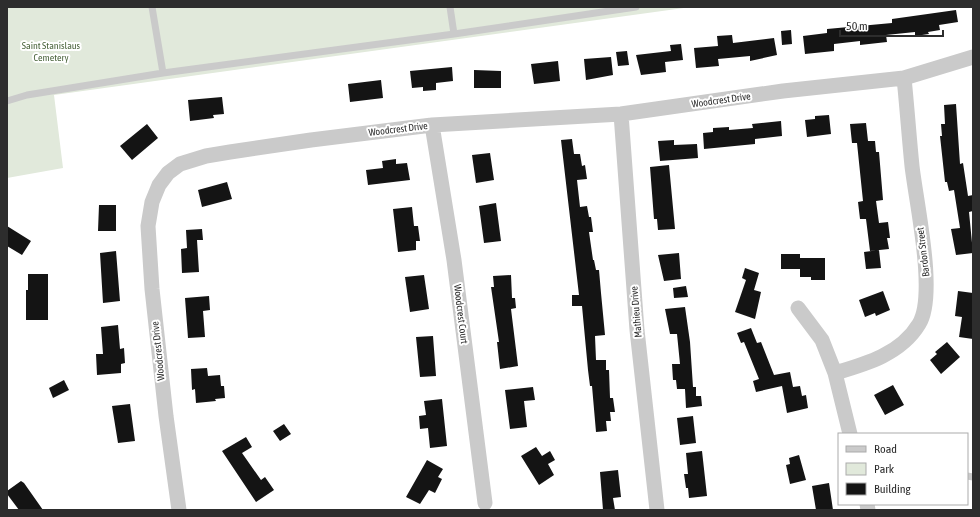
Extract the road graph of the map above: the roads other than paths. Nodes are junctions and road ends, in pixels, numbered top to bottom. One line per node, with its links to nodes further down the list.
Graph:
1 (152, 7): 6 (lane)
2 (450, 7): 4 (lane)
3 (636, 7): 4 (lane)
4 (454, 34): 6 (lane)
5 (973, 57): 7 (street, Woodcrest Drive)
6 (163, 73): 8 (lane)
7 (904, 78): 9 (street, Woodcrest Drive); 12 (street, Bardon Street)
8 (7, 101)
9 (621, 114): 10 (street, Woodcrest Drive); 16 (street, Mathieu Drive)
10 (432, 125): 14 (street, Woodcrest Court); 15 (street, Woodcrest Drive)
11 (798, 308): 12 (street)
12 (835, 373): 13 (street)
13 (850, 433)
14 (485, 503)
15 (179, 510)
16 (657, 510)

